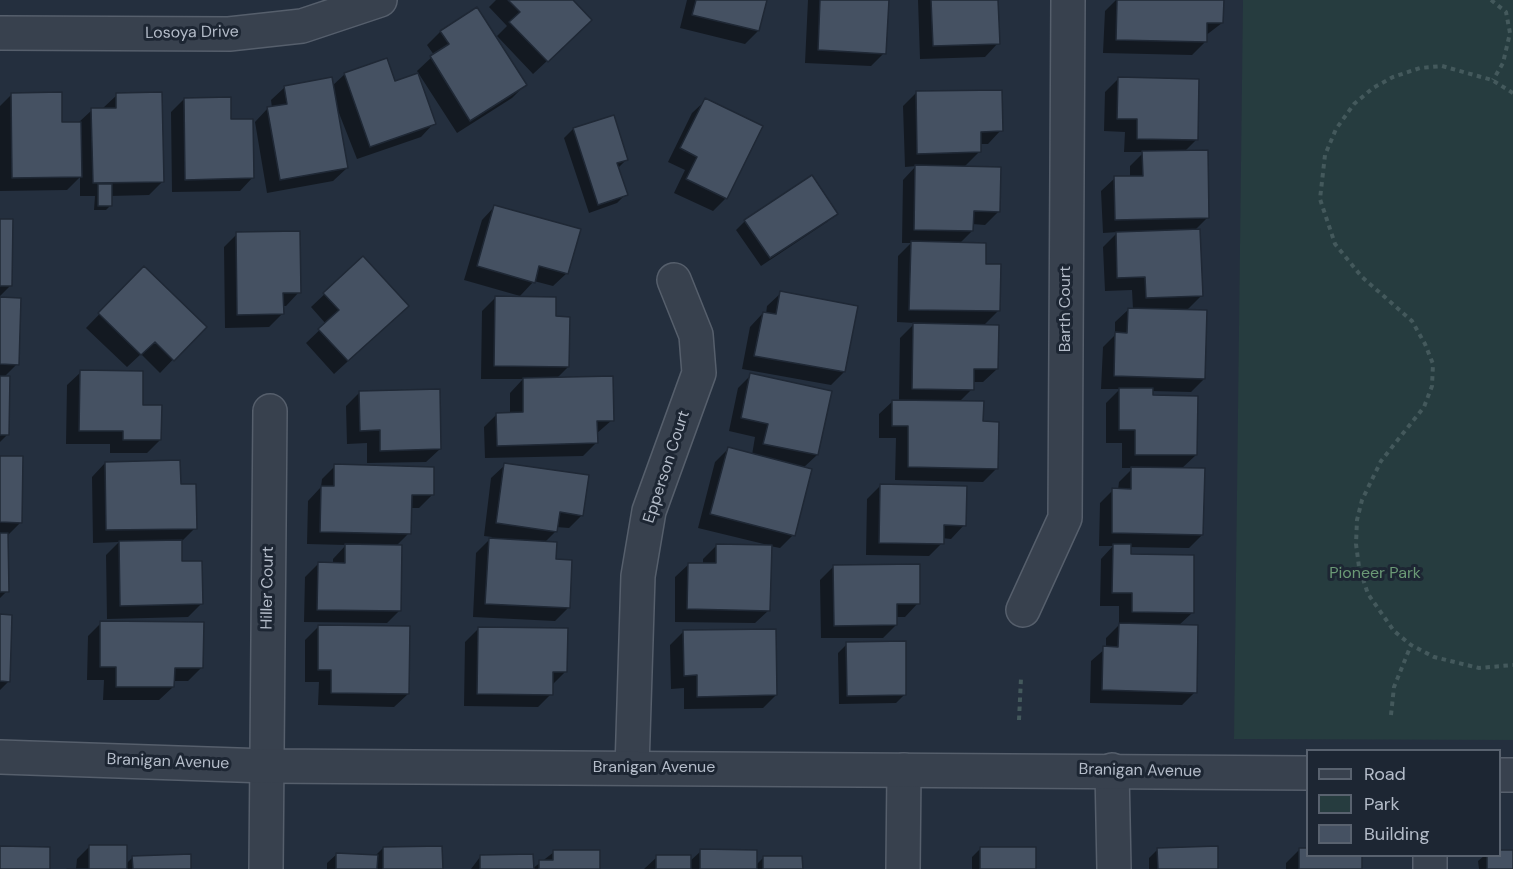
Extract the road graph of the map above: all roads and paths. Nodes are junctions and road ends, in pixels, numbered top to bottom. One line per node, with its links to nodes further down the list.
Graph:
1 (380, 0): 4 (street, Losoya Drive)
2 (1068, 0): 9 (street, Barth Court)
3 (1491, 0): 5 (path)
4 (0, 33)
5 (1492, 80): 6 (path); 10 (path)
6 (1513, 93)
7 (674, 280): 17 (street, Epperson Court)
8 (270, 411): 16 (street, Hiller Court)
9 (1023, 610)
10 (1411, 645): 11 (path); 13 (path)
11 (1513, 665)
12 (1021, 678): 14 (path)
13 (1390, 715)
14 (1019, 720)
15 (0, 756): 16 (street, Branigan Avenue)
16 (267, 766): 17 (street, Branigan Avenue); 21 (street, Hiller Court)
17 (632, 768): 18 (street, Branigan Avenue)
18 (904, 770): 19 (street, Branigan Avenue); 22 (street)
19 (1112, 770): 20 (street, Branigan Avenue); 23 (street)
20 (1306, 773)
21 (266, 869)
22 (903, 869)
23 (1114, 869)

